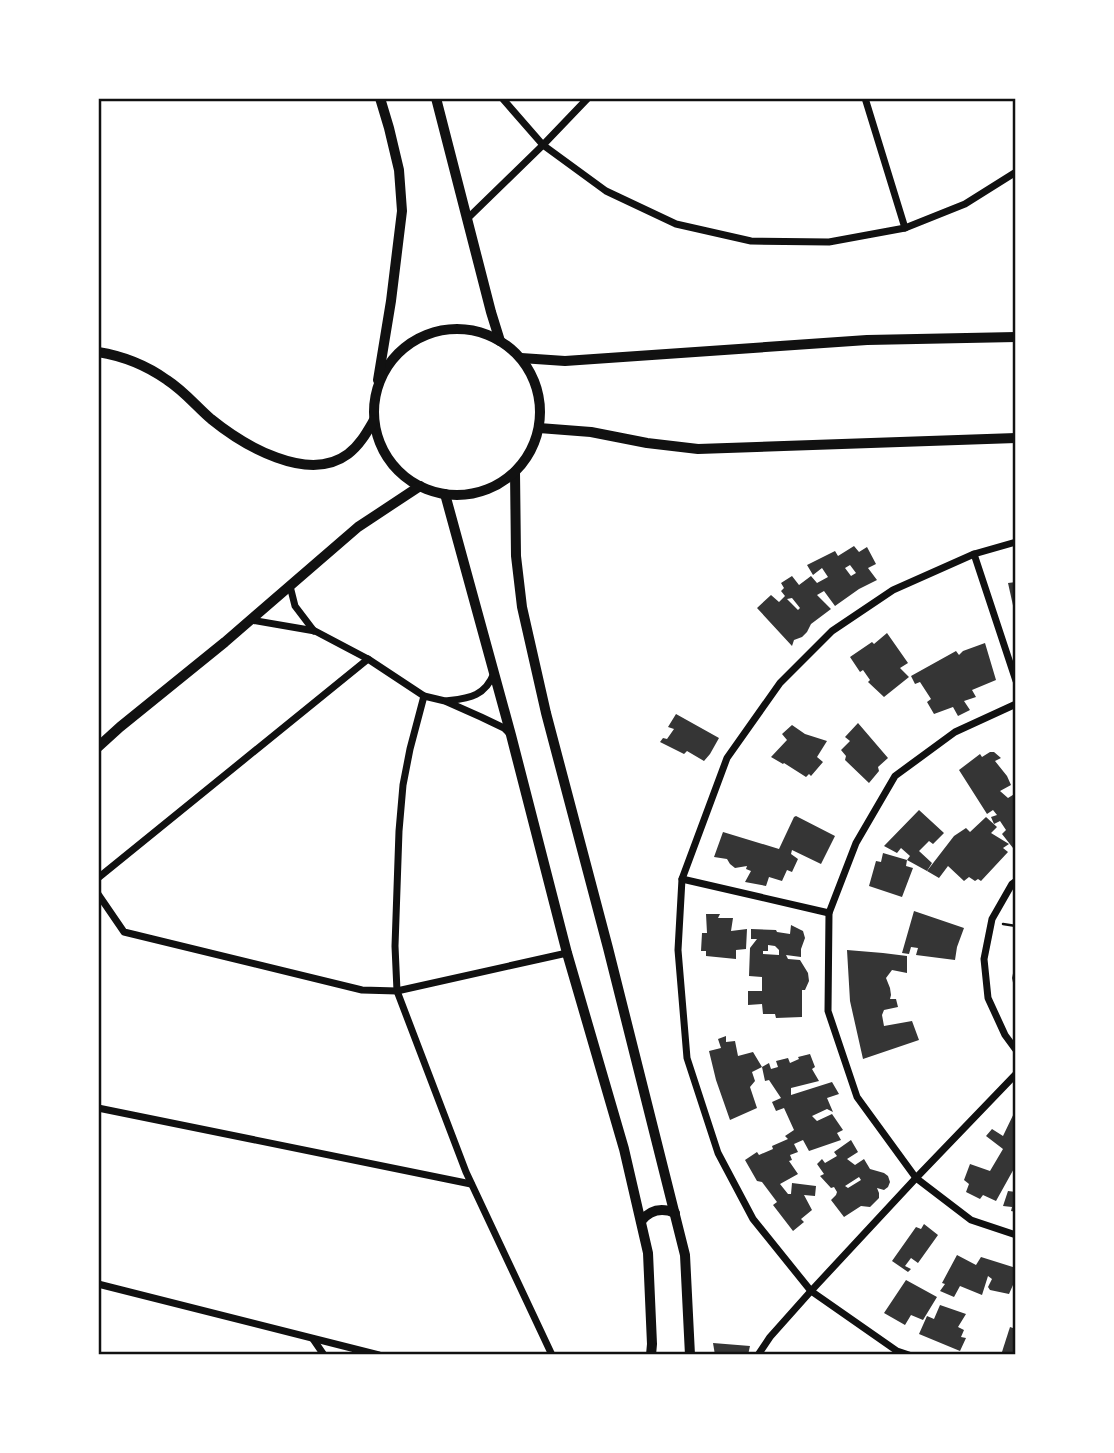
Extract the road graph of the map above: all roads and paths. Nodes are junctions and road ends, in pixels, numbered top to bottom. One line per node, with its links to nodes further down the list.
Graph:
1 (380, 98): 14 (main road)
2 (436, 98): 8 (main road)
3 (502, 98): 6 (street)
4 (588, 98): 6 (street)
5 (865, 98): 9 (street)
6 (543, 145): 8 (street); 9 (street)
7 (1016, 172): 9 (street)
8 (468, 218): 11 (main road)
9 (905, 228)
10 (1016, 337): 13 (main road)
11 (500, 341): 13 (main road); 14 (main road)
12 (98, 352): 15 (main road)
13 (521, 358): 16 (main road)
14 (375, 397): 15 (main road)
15 (374, 421): 19 (main road)
16 (539, 428): 17 (main road); 18 (main road)
17 (1016, 438)
18 (515, 472): 20 (main road); 48 (main road)
19 (420, 486): 20 (main road); 23 (main road)
20 (445, 494): 27 (main road)
21 (1016, 542): 22 (street)
22 (974, 554): 28 (street); 35 (street)
23 (290, 586): 24 (main road); 25 (street)
24 (251, 620): 25 (street); 33 (main road)
25 (314, 631): 26 (street)
26 (368, 659): 29 (street); 34 (street)
27 (494, 673): 30 (street); 32 (main road)
28 (1016, 681)
29 (424, 696): 30 (street); 42 (street)
30 (445, 701): 32 (street)
31 (1016, 704): 38 (street)
32 (512, 735): 41 (main road)
33 (98, 747)
34 (98, 878)
35 (682, 880): 38 (street); 52 (street)
36 (1016, 881): 43 (street)
37 (98, 894): 42 (street)
38 (829, 913): 46 (street)
39 (1003, 924): 40 (path)
40 (1016, 926)
41 (566, 953): 42 (street); 49 (main road)
42 (397, 991): 47 (street)
43 (1016, 1050)
44 (1016, 1074): 46 (street)
45 (98, 1108): 47 (street)
46 (916, 1178): 50 (street); 52 (street)
47 (471, 1184): 56 (street)
48 (674, 1213): 49 (main road); 58 (main road)
49 (641, 1221): 57 (main road)
50 (1016, 1235)
51 (98, 1284): 53 (street)
52 (811, 1291): 59 (street); 60 (street)
53 (313, 1338): 54 (street); 55 (street)
54 (324, 1355)
55 (379, 1355)
56 (552, 1355)
57 (651, 1355)
58 (690, 1355)
59 (758, 1355)
60 (909, 1355)

